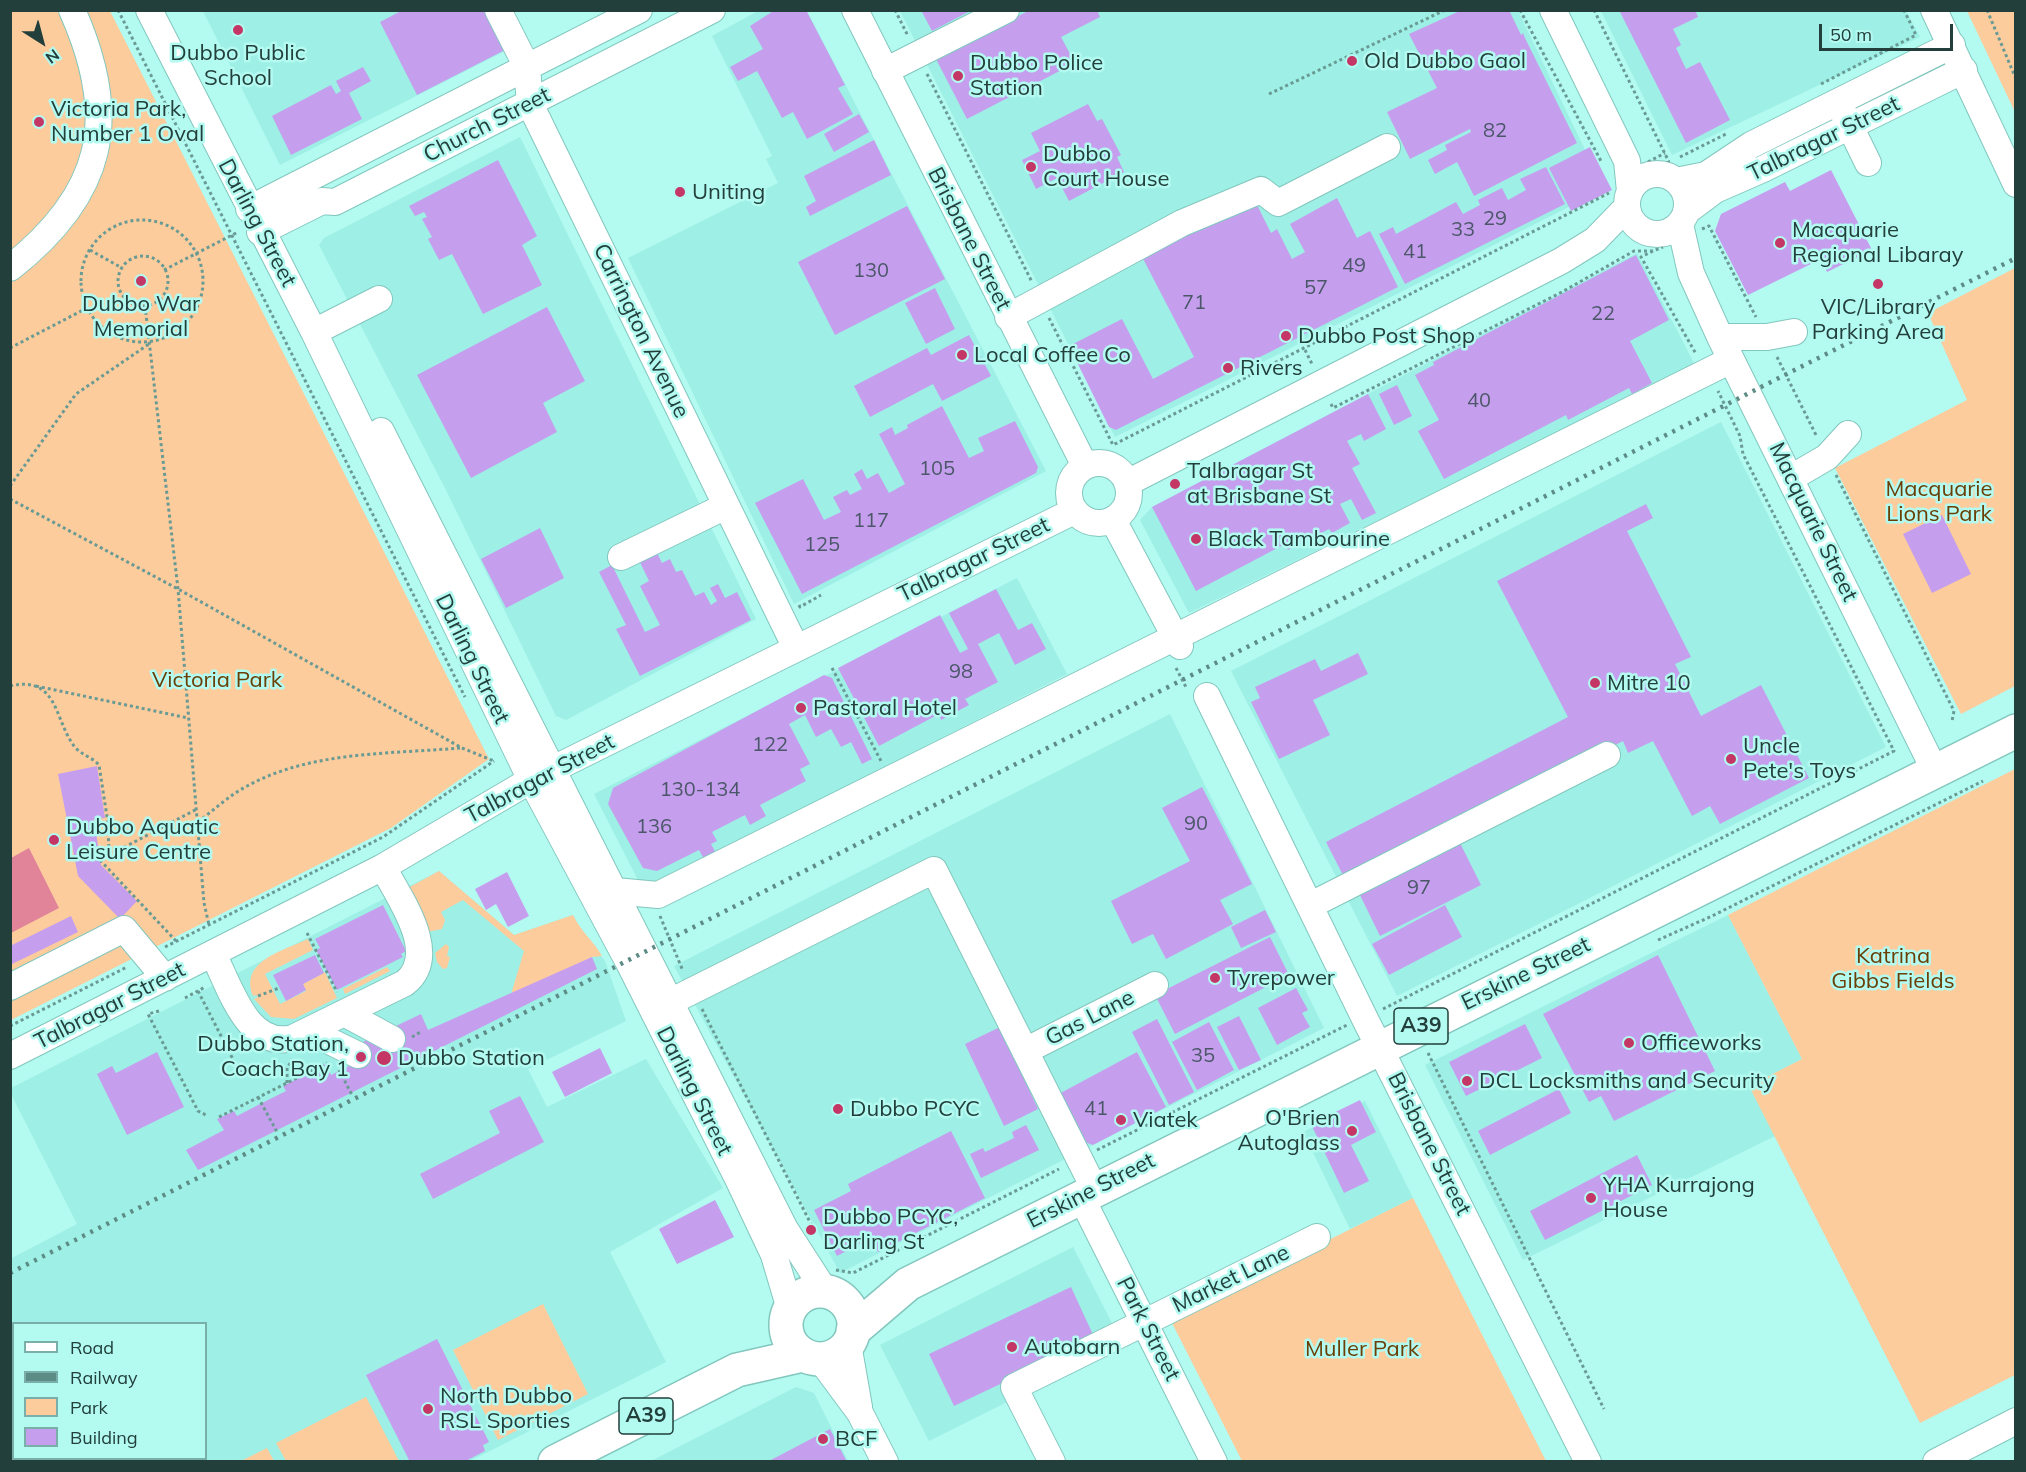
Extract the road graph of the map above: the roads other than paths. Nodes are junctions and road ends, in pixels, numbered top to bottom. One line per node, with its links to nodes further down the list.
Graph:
1 (72, 10): 27 (street)
2 (148, 10): 24 (street, Darling Street)
3 (167, 10): 24 (street, Darling Street)
4 (498, 10): 13 (street, Carrington Avenue)
5 (639, 10): 13 (street, Church Street)
6 (712, 10): 17 (street, Church Street)
7 (855, 10): 15 (street, Brisbane Street)
8 (1006, 10): 15 (street)
9 (1553, 10): 23 (street)
10 (1570, 10): 21 (street)
11 (1934, 10): 12 (street)
12 (1952, 45): 14 (street); 16 (street, Talbragar Street)
13 (527, 67): 17 (street, Carrington Avenue); 24 (street, Church Street)
14 (1964, 70): 18 (street, Talbragar Street); 22 (street)
15 (885, 71): 29 (street, Brisbane Street)
16 (1838, 102): 18 (street); 21 (street, Talbragar Street)
17 (530, 104): 24 (street, Church Street); 38 (street, Carrington Avenue)
18 (1850, 126): 20 (street); 25 (street, Talbragar Street)
19 (1387, 147): 29 (street)
20 (1868, 163)
21 (1668, 178): 23 (street); 25 (street)
22 (2016, 184)
23 (1624, 196): 25 (street); 26 (street, Talbragar Street)
24 (261, 218): 30 (street, Darling Street)
25 (1667, 233): 26 (street, Talbragar Street); 32 (street, Macquarie Street)
26 (1594, 240): 37 (street, Talbragar Street)
27 (10, 268)
28 (379, 299): 30 (street)
29 (1008, 317): 35 (street, Brisbane Street)
30 (321, 328): 48 (street, Darling Street)
31 (1794, 332): 32 (street)
32 (1720, 337): 33 (street, Macquarie Street)
33 (1731, 360): 36 (street, Macquarie Street); 42 (street)
34 (1848, 434): 36 (street)
35 (1085, 466): 37 (street); 39 (street)
36 (1791, 478): 47 (street, Macquarie Street)
37 (1127, 483): 40 (street)
38 (726, 506): 41 (street); 43 (street, Carrington Avenue)
39 (1074, 511): 40 (street); 43 (street, Talbragar Street)
40 (1113, 520): 42 (street)
41 (621, 557)
42 (1177, 642): 50 (street)
43 (796, 648): 48 (street, Talbragar Street)
44 (1208, 696): 51 (street, Brisbane Street)
45 (2016, 731): 47 (highway, Erskine Street / A39)
46 (1606, 754): 51 (street)
47 (1935, 771): 58 (highway, Erskine Street / A39)
48 (542, 775): 49 (street, Talbragar Street); 50 (street, Darling Street); 65 (street, Darling Street)
49 (383, 867): 52 (street, Talbragar Street); 57 (street)
50 (615, 891): 56 (street, Darling Street)
51 (1311, 905): 58 (street, Brisbane Street)
52 (213, 954): 53 (street, Talbragar Street); 57 (street)
53 (165, 978): 55 (street); 60 (street, Talbragar Street)
54 (1155, 985): 59 (street, Gas Lane)
55 (10, 987)
56 (682, 996): 59 (street, Park Street); 64 (street, Darling Street)
57 (336, 1014): 57 (street)
58 (1379, 1046): 61 (highway, Erskine Street / A39); 76 (street, Brisbane Street)
59 (1025, 1052): 61 (street, Park Street)
60 (11, 1054)
61 (1088, 1193): 63 (highway, Erskine Street / A39); 66 (street, Park Street)
62 (1317, 1237): 66 (street, Market Lane)
63 (908, 1284): 64 (highway, Erskine Street / A39); 67 (highway, Erskine Street / A39)
64 (831, 1285): 65 (highway, A39); 67 (highway)
65 (788, 1316): 68 (highway); 69 (highway, A39)
66 (1145, 1322): 74 (street, Market Lane); 75 (street, Park Street)
67 (851, 1337): 68 (highway, A39); 70 (street)
68 (812, 1357): 69 (highway, A39); 70 (street)
69 (737, 1370): 72 (highway, A39)
70 (860, 1413): 73 (street)
71 (2016, 1421): 77 (street)
72 (555, 1461)
73 (885, 1461)
74 (1052, 1461)
75 (1214, 1461)
76 (1588, 1461)
77 (1936, 1461)

